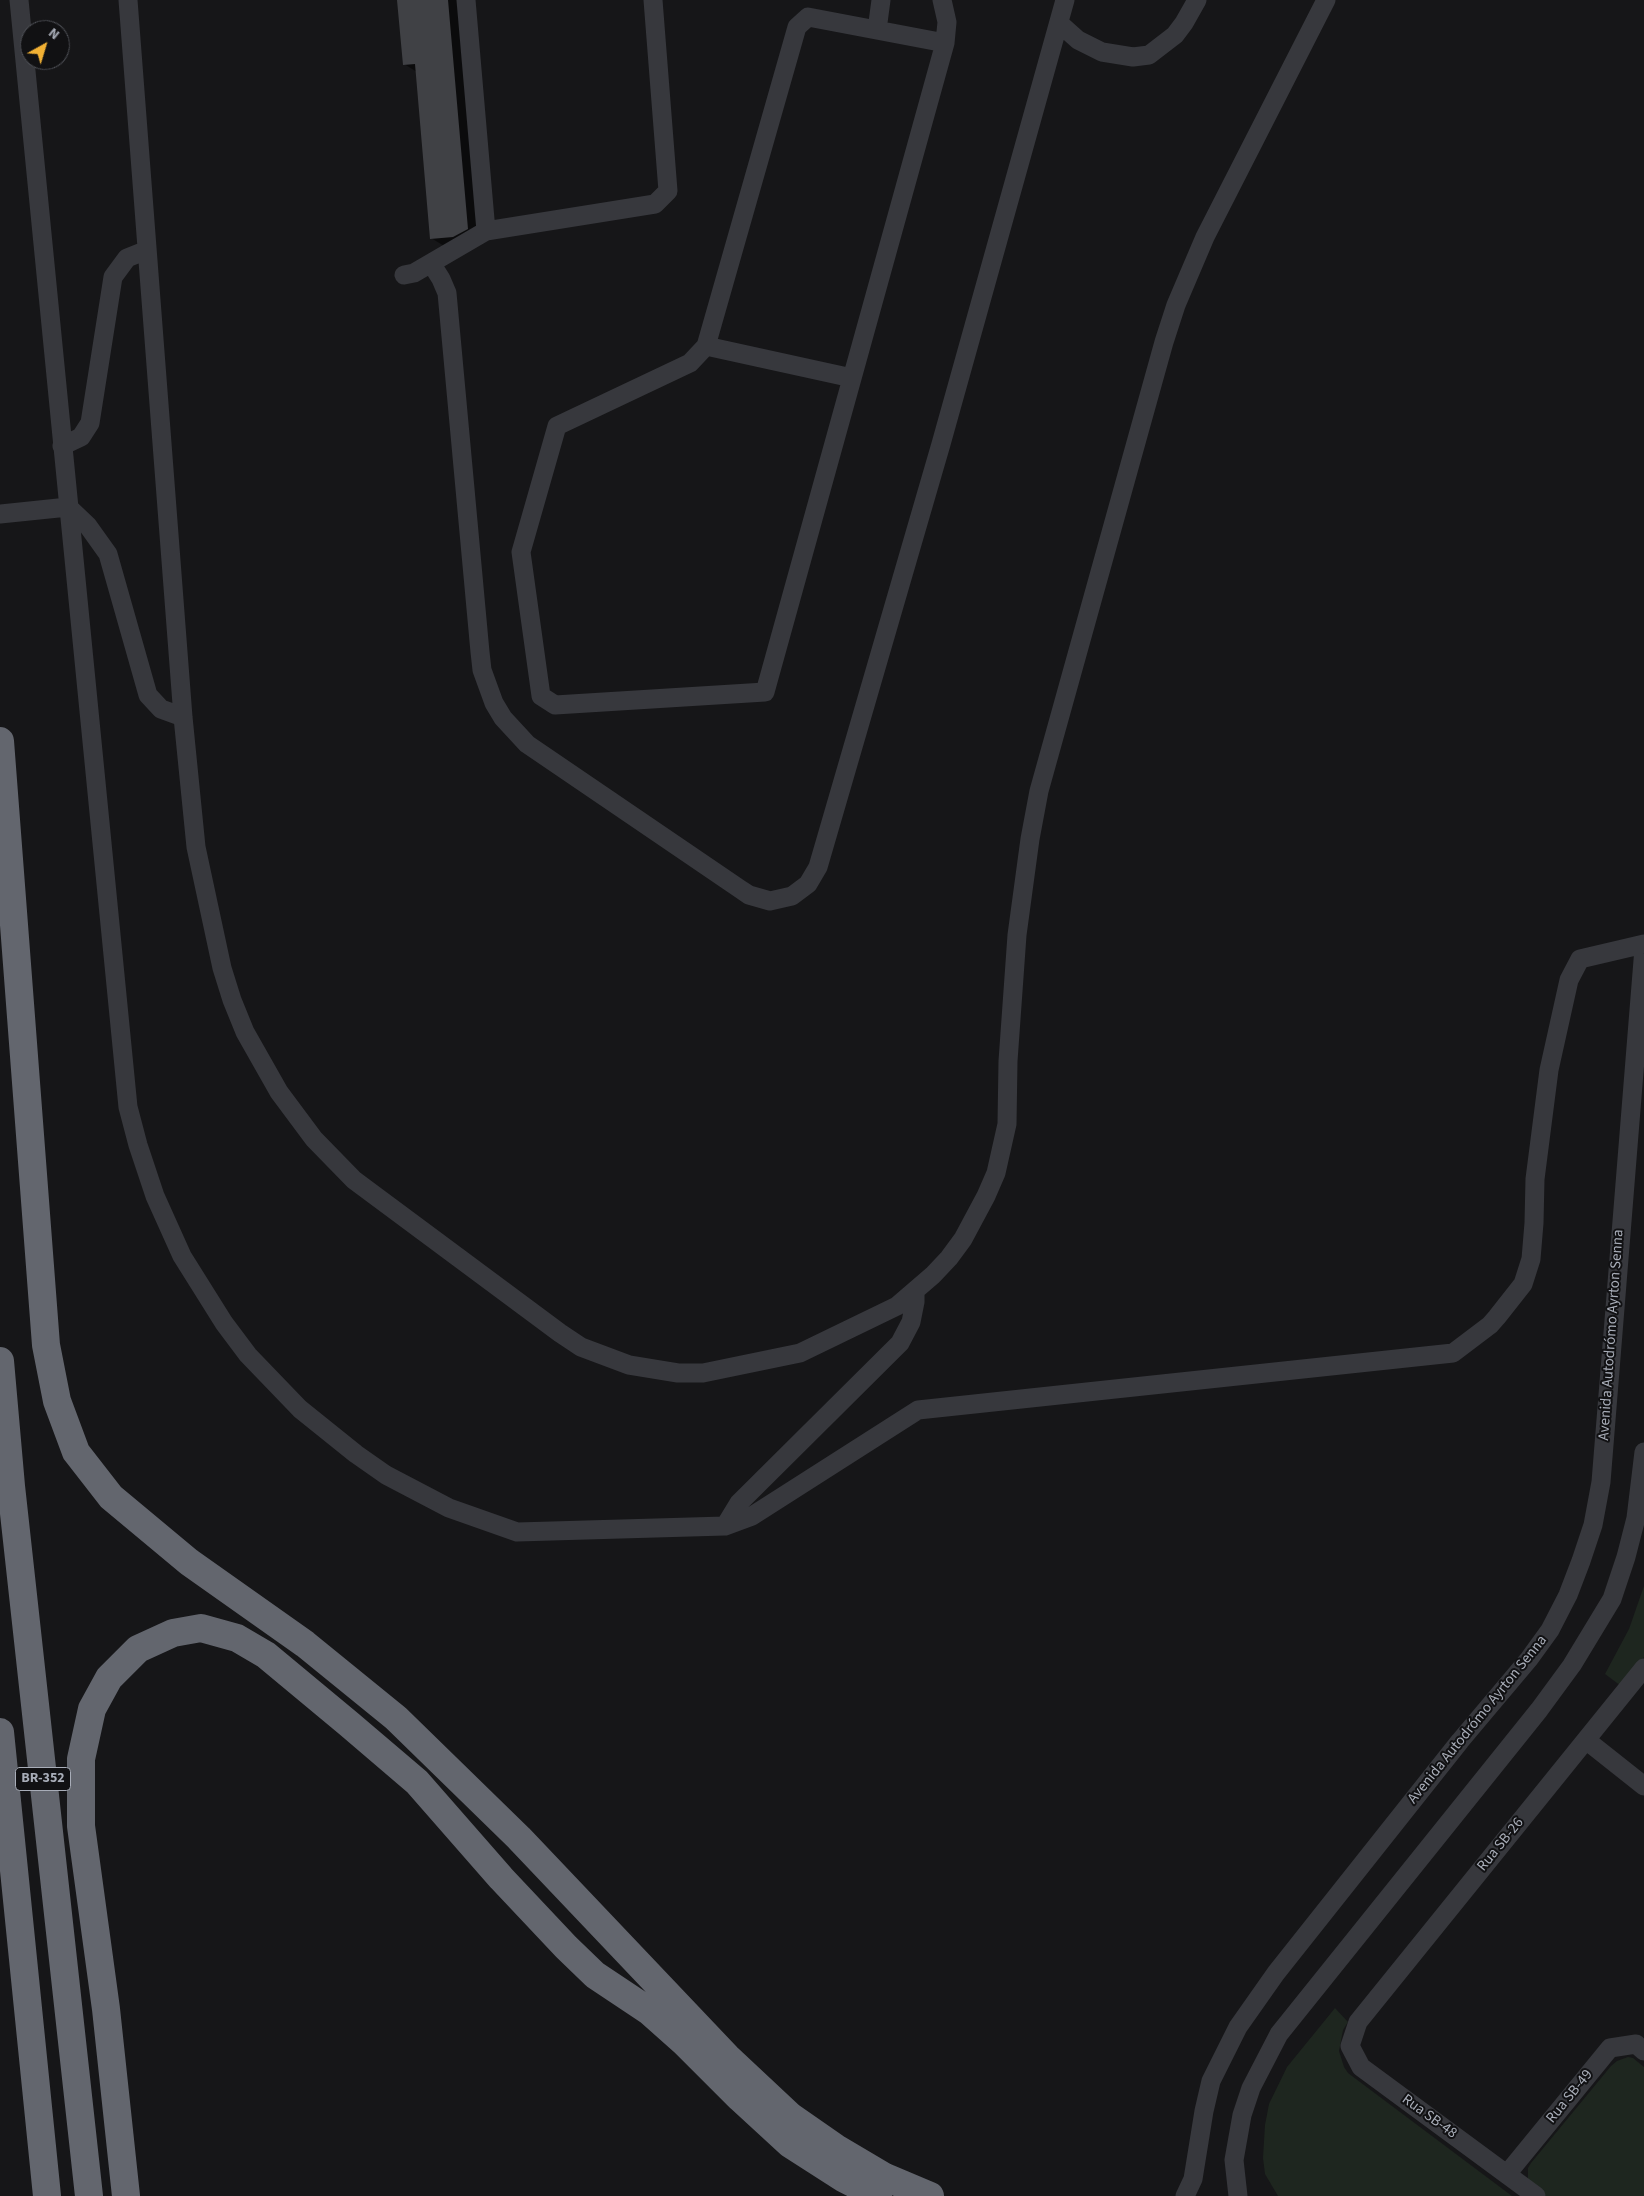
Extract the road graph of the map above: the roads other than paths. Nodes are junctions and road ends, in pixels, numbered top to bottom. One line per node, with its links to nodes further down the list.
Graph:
1 (19, 0): 19 (street)
2 (128, 0): 14 (street)
3 (466, 0): 13 (street)
4 (653, 0): 13 (street)
5 (880, 0): 11 (street)
6 (942, 0): 12 (street)
7 (1065, 0): 10 (street)
8 (1196, 0): 10 (street)
9 (1326, 0): 25 (street)
10 (1059, 23): 15 (street)
11 (877, 30): 12 (street); 17 (street)
12 (945, 43): 18 (street)
13 (486, 231): 15 (street)
14 (147, 250): 19 (street); 22 (street)
15 (431, 263): 16 (street)
16 (404, 275)
17 (706, 346): 18 (street); 18 (street)
18 (852, 378)
19 (62, 446): 20 (street)
20 (68, 507): 21 (street); 22 (street); 28 (street)
21 (0, 514)
22 (183, 717): 25 (street)
23 (0, 741): 40 (highway)
24 (1644, 946): 28 (street); 41 (street, Avenida Autodrómo Ayrton Senna)
25 (915, 1291): 28 (street)
26 (0, 1361): 37 (highway, BR-352)
27 (1644, 1452): 42 (street)
28 (725, 1526)
29 (1644, 1668): 31 (street, Rua SB-26)
30 (0, 1732): 36 (highway, BR-352)
31 (1586, 1740): 32 (street); 33 (street, Rua SB-26)
32 (1644, 1786)
33 (1358, 2022): 35 (street, Rua SB-48)
34 (1644, 2050): 35 (street, Rua SB-49)
35 (1507, 2174): 43 (street, Rua SB-48)
36 (47, 2196)
37 (89, 2196)
38 (126, 2196): 39 (highway)
39 (878, 2196)
40 (930, 2196)
41 (1185, 2196)
42 (1238, 2196)
43 (1536, 2196)

